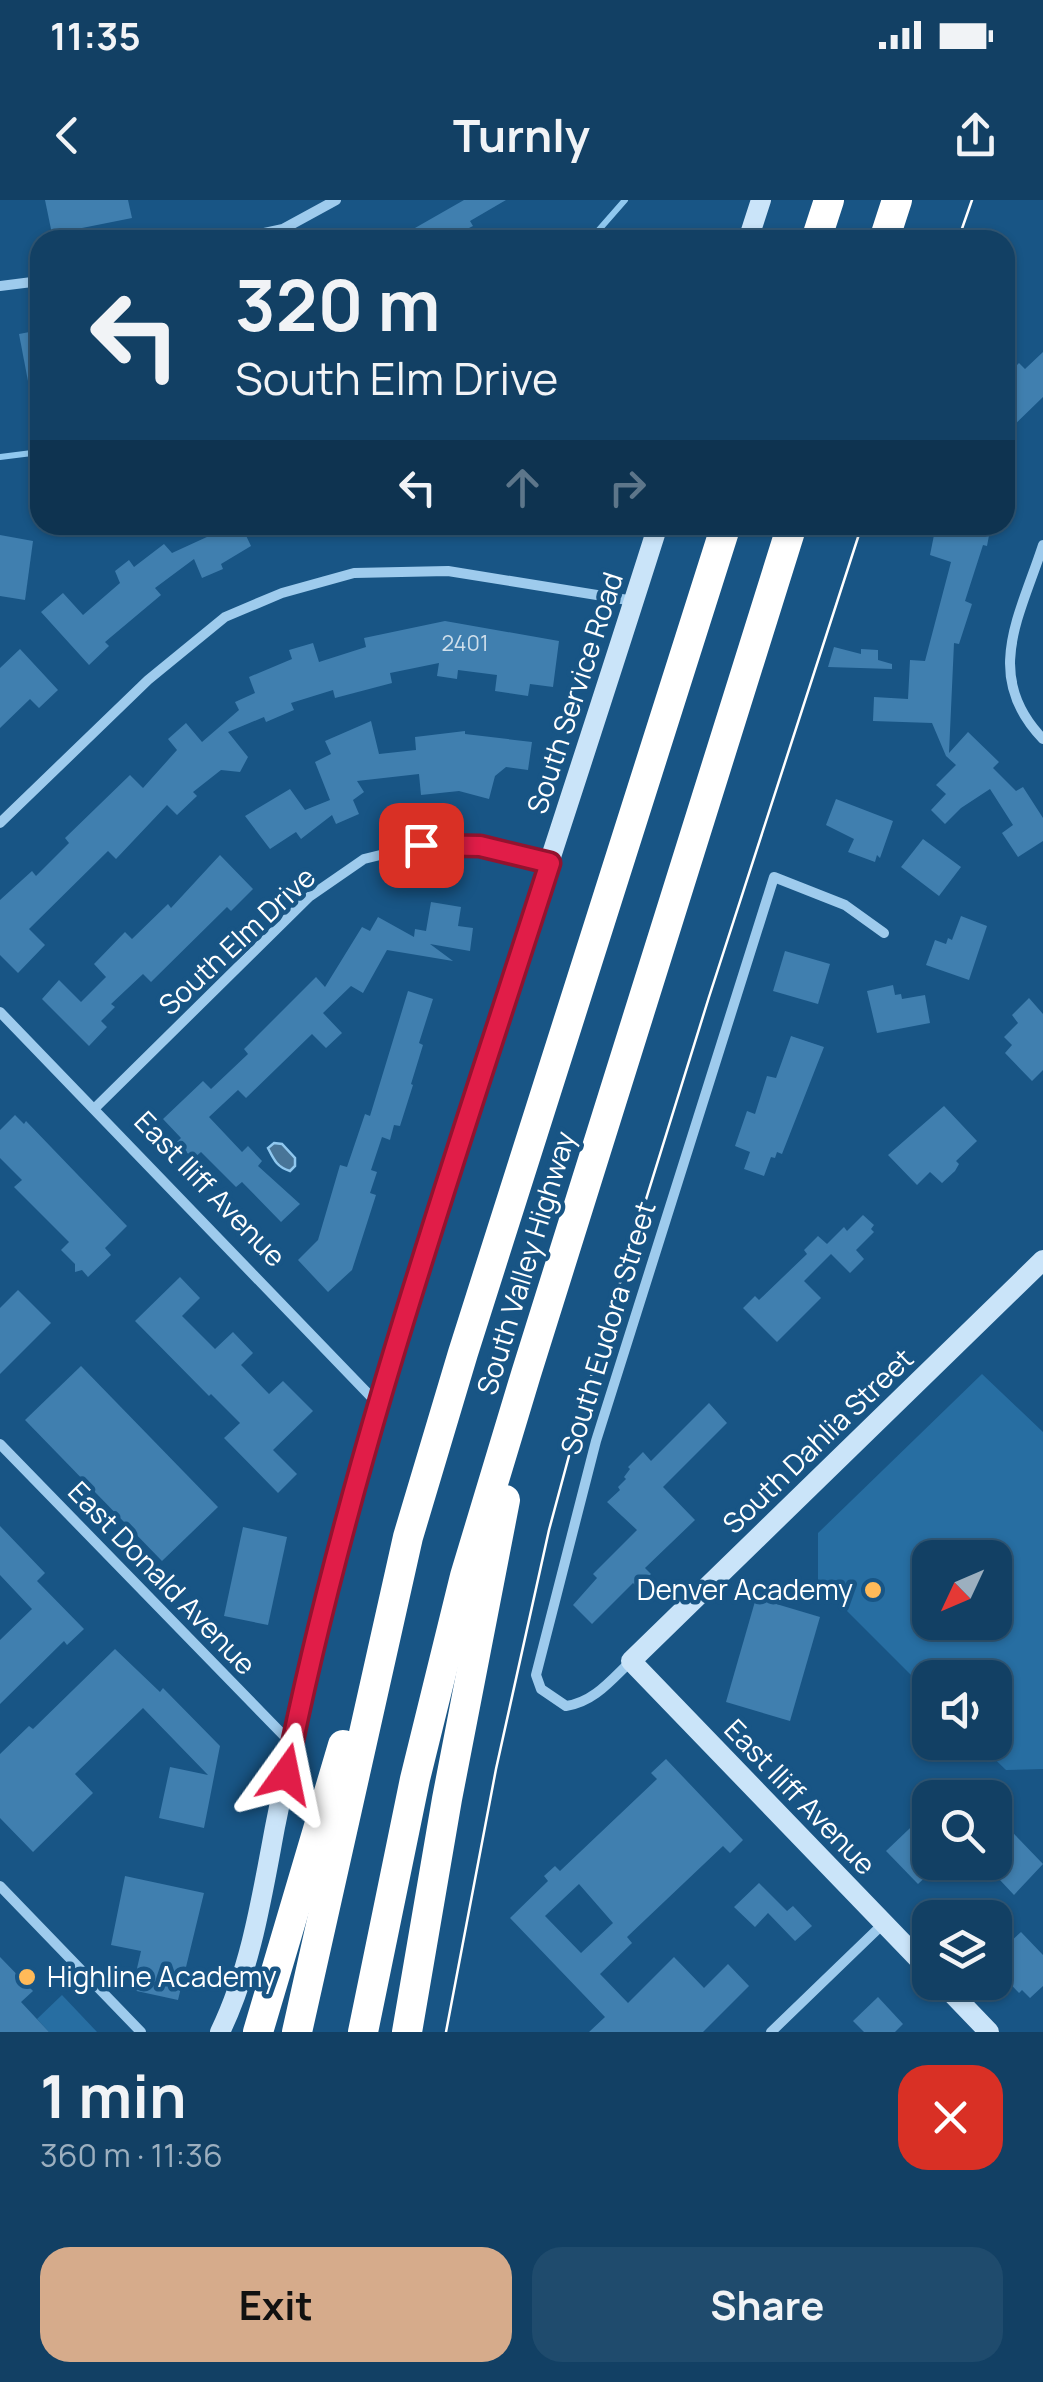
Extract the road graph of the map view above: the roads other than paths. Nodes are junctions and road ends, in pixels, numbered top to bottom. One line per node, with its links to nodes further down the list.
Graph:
1 (336, 200): 5 (street)
2 (761, 200): 6 (street)
3 (829, 200): 7 (highway)
4 (897, 200): 8 (highway)
5 (275, 230)
6 (751, 230)
7 (819, 230)
8 (887, 230)
9 (30, 282): 10 (street)
10 (0, 286)
11 (655, 535): 15 (street, South Service Road)
12 (723, 535): 26 (highway, South Valley Highway)
13 (789, 535): 23 (highway, South Valley Highway)
14 (1043, 544): 16 (street)
15 (634, 601): 17 (street); 18 (street, South Service Road)
16 (1043, 739)
17 (0, 822)
18 (550, 863): 21 (street, South Elm Drive); 24 (street, South Service Road)
19 (884, 933): 27 (street, South Eudora Street)
20 (0, 1012): 21 (street, East Iliff Avenue)
21 (95, 1108): 24 (street, East Iliff Avenue)
22 (1043, 1260): 27 (street, South Dahlia Street)
23 (526, 1374): 37 (highway, South Valley Highway); 38 (highway)
24 (378, 1405): 28 (street, South Service Road)
25 (0, 1444): 28 (street, East Donald Avenue)
26 (408, 1537): 35 (highway); 36 (highway, South Valley Highway)
27 (631, 1662): 30 (street, East Iliff Avenue)
28 (292, 1744): 34 (street, South Service Road)
29 (0, 1886): 33 (street)
30 (884, 1923): 31 (street, East Iliff Avenue); 39 (street)
31 (912, 1952)
32 (958, 2000): 40 (street)
33 (141, 2032)
34 (220, 2032)
35 (258, 2032)
36 (297, 2032)
37 (362, 2032)
38 (406, 2032)
39 (770, 2032)
40 (988, 2032)

